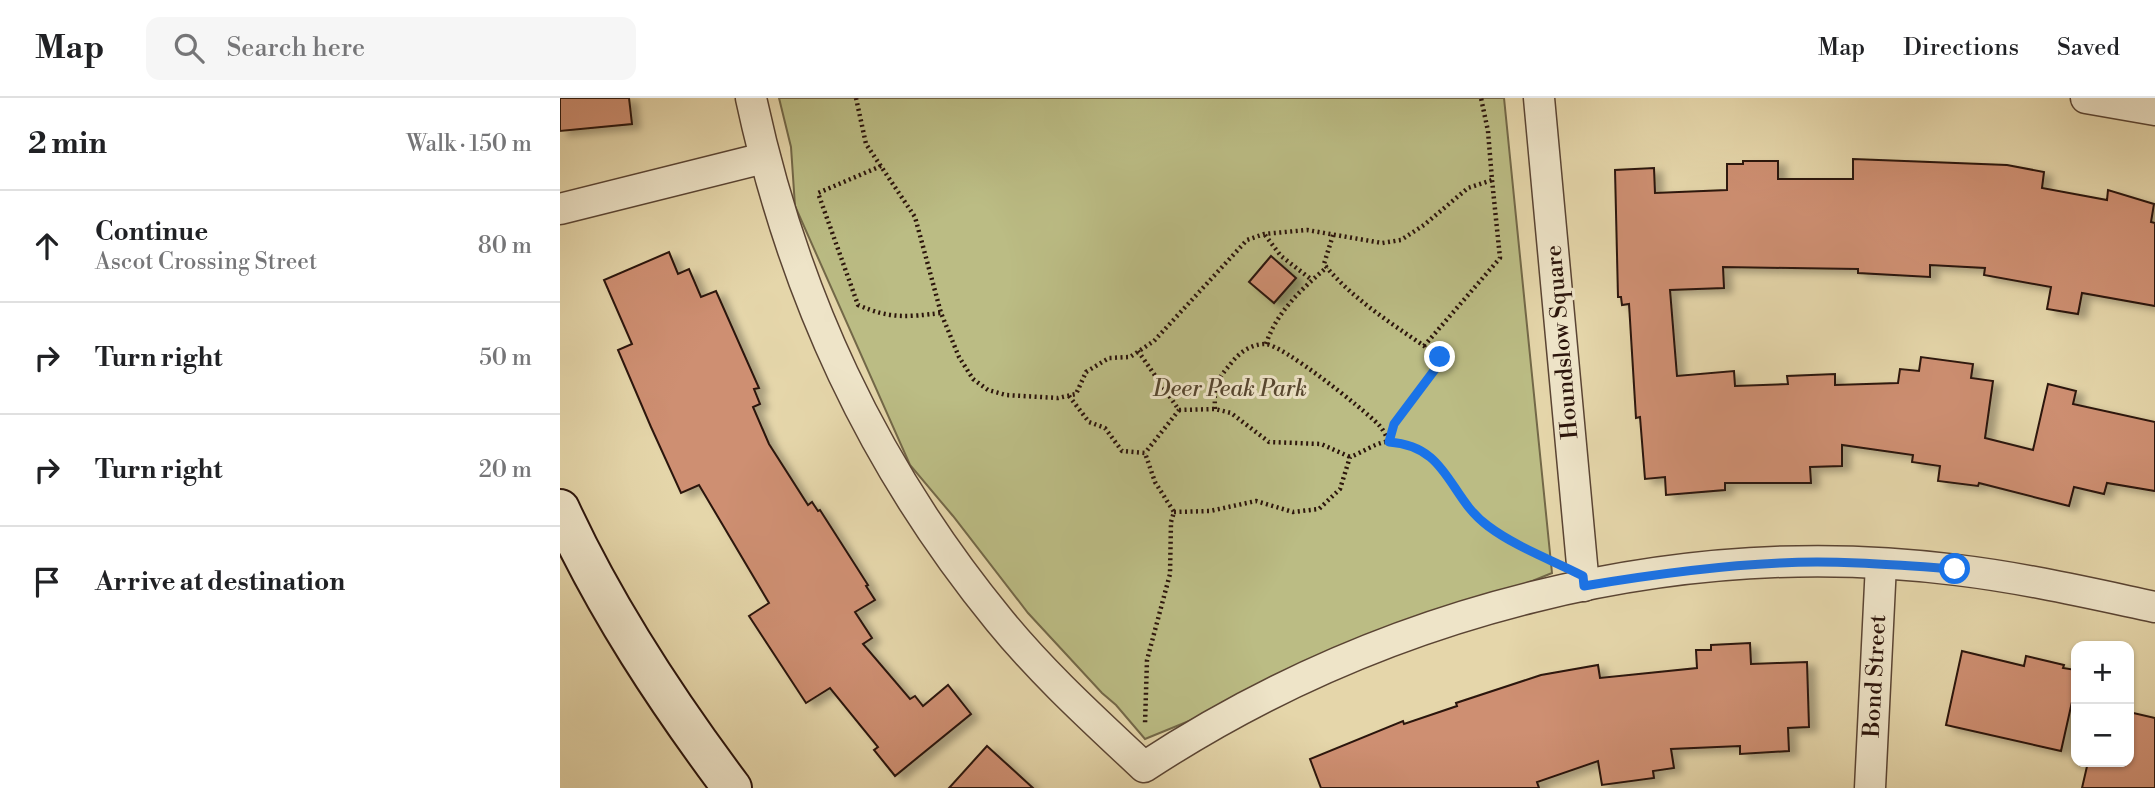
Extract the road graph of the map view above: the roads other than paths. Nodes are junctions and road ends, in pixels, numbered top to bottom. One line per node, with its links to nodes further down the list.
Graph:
1 (751, 98): 5 (street)
2 (1539, 98): 9 (street, Houndslow Square)
3 (2086, 98): 4 (street)
4 (2155, 110)
5 (764, 158): 6 (street); 9 (street)
6 (560, 209)
7 (560, 509): 11 (street)
8 (1881, 564): 9 (street); 10 (street); 12 (street, Bond Street)
9 (1584, 581)
10 (2155, 607)
11 (732, 788)
12 (1870, 788)

